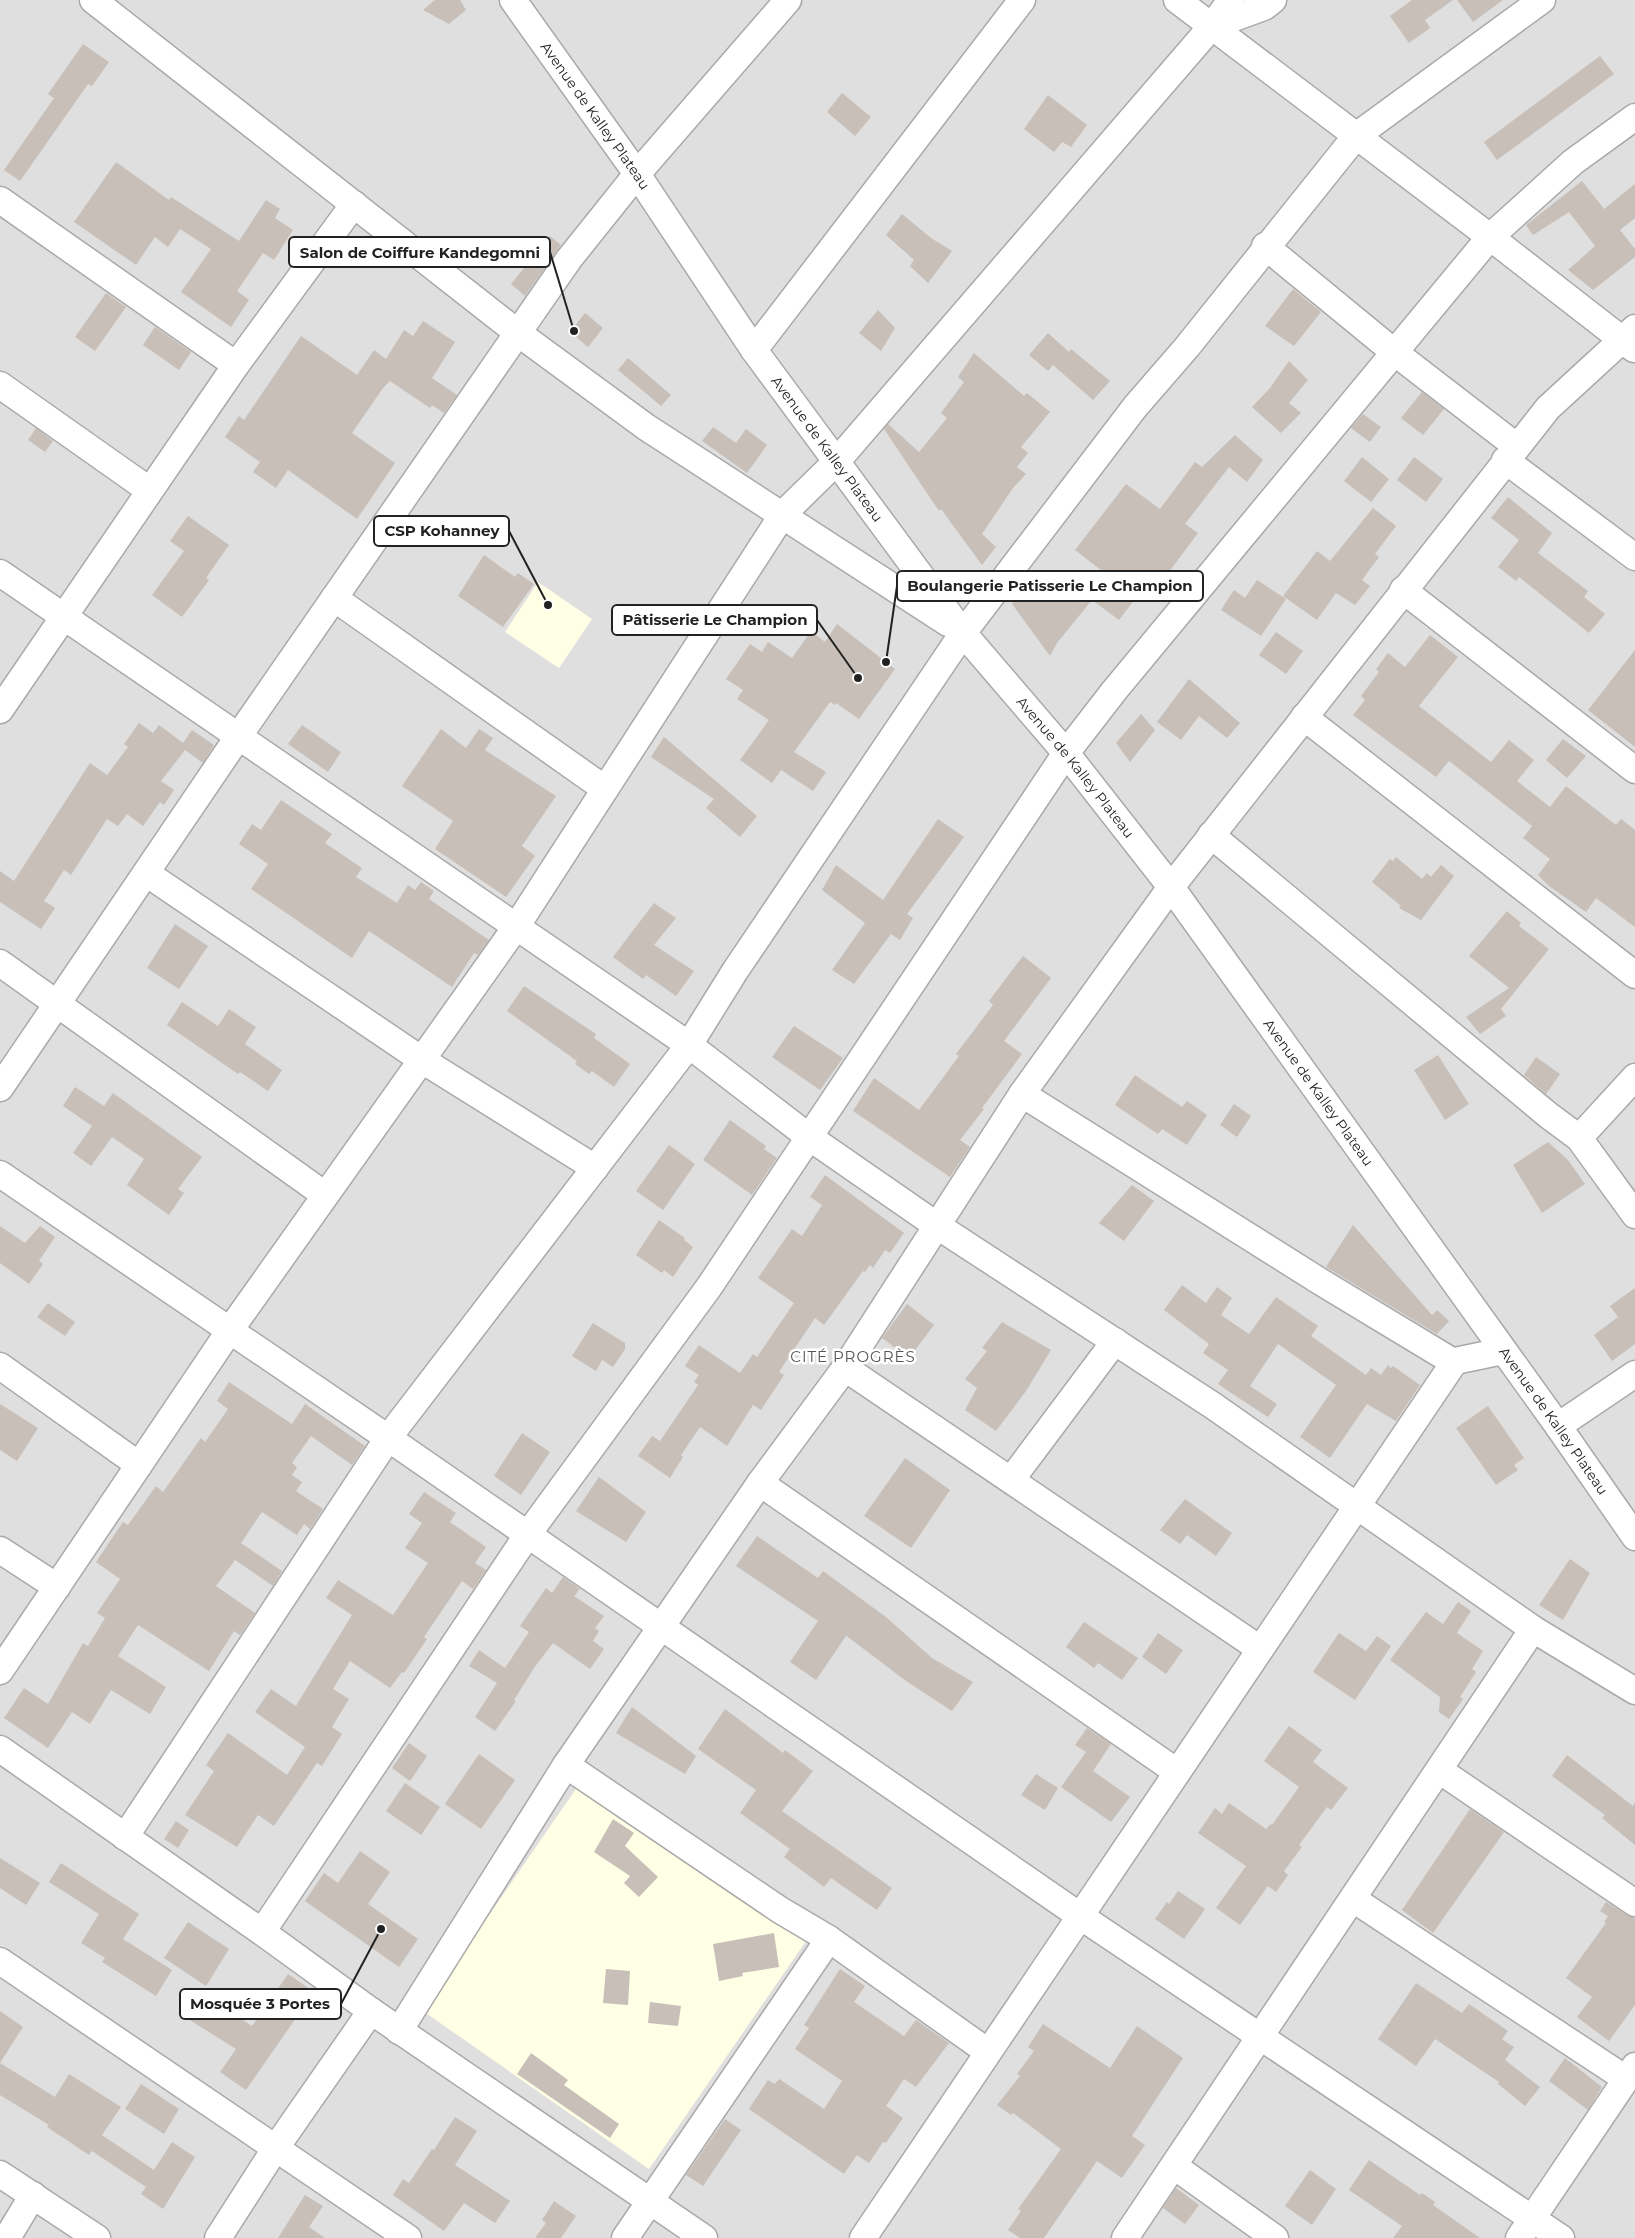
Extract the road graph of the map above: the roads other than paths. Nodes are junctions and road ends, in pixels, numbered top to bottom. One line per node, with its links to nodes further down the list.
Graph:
1 (92, 0): 14 (street)
2 (513, 0): 12 (street, Avenue de Kalley Plateau)
3 (788, 0): 12 (street)
4 (1022, 0): 19 (street)
5 (1177, 0): 9 (street)
6 (1231, 0): 9 (street)
7 (1272, 0): 9 (street)
8 (1542, 0): 11 (street)
9 (1212, 26): 11 (street); 24 (street)
10 (1635, 116): 15 (street)
11 (1356, 136): 15 (street); 16 (street)
12 (637, 174): 17 (street); 19 (street, Avenue de Kalley Plateau)
13 (0, 200): 21 (street)
14 (354, 204): 17 (street); 21 (street)
15 (1490, 237): 18 (street); 20 (street)
16 (1265, 246): 20 (street); 32 (street)
17 (518, 333): 26 (street); 30 (street)
18 (1631, 339): 23 (street)
19 (754, 350): 24 (street, Avenue de Kalley Plateau)
20 (1394, 352): 23 (street); 36 (street)
21 (236, 365): 25 (street)
22 (0, 385): 25 (street)
23 (1511, 453): 27 (street); 29 (street)
24 (837, 462): 26 (street); 32 (street, Avenue de Kalley Plateau)
25 (149, 490): 31 (street)
26 (783, 514): 32 (street); 38 (street)
27 (1635, 557)
28 (0, 573): 31 (street)
29 (1404, 590): 34 (street); 37 (street)
30 (334, 598): 35 (street); 38 (street)
31 (63, 616): 33 (street); 35 (street)
32 (963, 633): 36 (street, Avenue de Kalley Plateau); 46 (street)
33 (0, 710)
34 (1304, 717): 39 (street); 44 (street)
35 (238, 737): 40 (street); 42 (street)
36 (1066, 753): 41 (street, Avenue de Kalley Plateau); 51 (street)
37 (1635, 770)
38 (605, 789): 42 (street)
39 (1211, 835): 41 (street); 52 (street)
40 (146, 873): 45 (street); 47 (street)
41 (1170, 887): 50 (street); 60 (street, Avenue de Kalley Plateau)
42 (516, 927): 46 (street); 47 (street)
43 (0, 963): 45 (street)
44 (1635, 975)
45 (57, 1002): 49 (street); 55 (street)
46 (689, 1045): 51 (street); 53 (street)
47 (422, 1060): 53 (street); 55 (street)
48 (1635, 1076): 52 (street)
49 (0, 1088)
50 (1022, 1094): 57 (street); 61 (street)
51 (809, 1137): 57 (street); 71 (street)
52 (1579, 1138): 56 (street)
53 (595, 1168): 66 (street)
54 (0, 1174): 58 (street)
55 (326, 1195): 58 (street)
56 (1635, 1215)
57 (936, 1225): 59 (street); 63 (street)
58 (230, 1330): 66 (street); 67 (street)
59 (1115, 1341): 68 (street); 70 (street)
60 (1503, 1351): 61 (street); 65 (street, Avenue de Kalley Plateau)
61 (1455, 1361): 70 (street)
62 (0, 1366): 67 (street)
63 (845, 1368): 68 (street); 69 (street)
64 (1635, 1374): 65 (street)
65 (1558, 1426): 72 (street, Avenue de Kalley Plateau)
66 (388, 1438): 71 (street); 84 (street)
67 (139, 1465): 74 (street)
68 (1011, 1480): 77 (street)
69 (760, 1484): 75 (street); 83 (street)
70 (1357, 1506): 76 (street); 77 (street)
71 (528, 1534): 75 (street); 88 (street)
72 (1635, 1537)
73 (0, 1550): 74 (street)
74 (57, 1586): 78 (street)
75 (660, 1626): 81 (street); 87 (street)
76 (1533, 1629): 79 (street); 82 (street)
77 (1260, 1649): 83 (street)
78 (0, 1671)
79 (1635, 1691)
80 (0, 1749): 84 (street)
81 (566, 1764): 89 (street); 92 (street)
82 (1439, 1770): 85 (street); 86 (street)
83 (1177, 1772): 87 (street)
84 (125, 1837): 88 (street)
85 (1352, 1899): 93 (street); 95 (street)
86 (1635, 1903)
87 (1080, 1916): 93 (street); 94 (street)
88 (262, 1932): 91 (street)
89 (829, 1939): 94 (street); 100 (street)
90 (0, 1961): 96 (street)
91 (371, 2012): 92 (street); 96 (street)
92 (399, 2031): 100 (street)
93 (1260, 2036): 97 (street); 101 (street)
94 (988, 2052): 108 (street)
95 (1630, 2072): 101 (street)
96 (275, 2148): 104 (street); 105 (street)
97 (1174, 2166): 109 (street); 110 (street)
98 (0, 2174): 99 (street)
99 (33, 2196): 102 (street); 103 (street)
100 (650, 2201): 106 (street); 107 (street)
101 (1526, 2228): 111 (street)
102 (7, 2238)
103 (97, 2238)
104 (218, 2238)
105 (408, 2238)
106 (626, 2238)
107 (704, 2238)
108 (863, 2238)
109 (1125, 2238)
110 (1276, 2238)
111 (1561, 2238)

